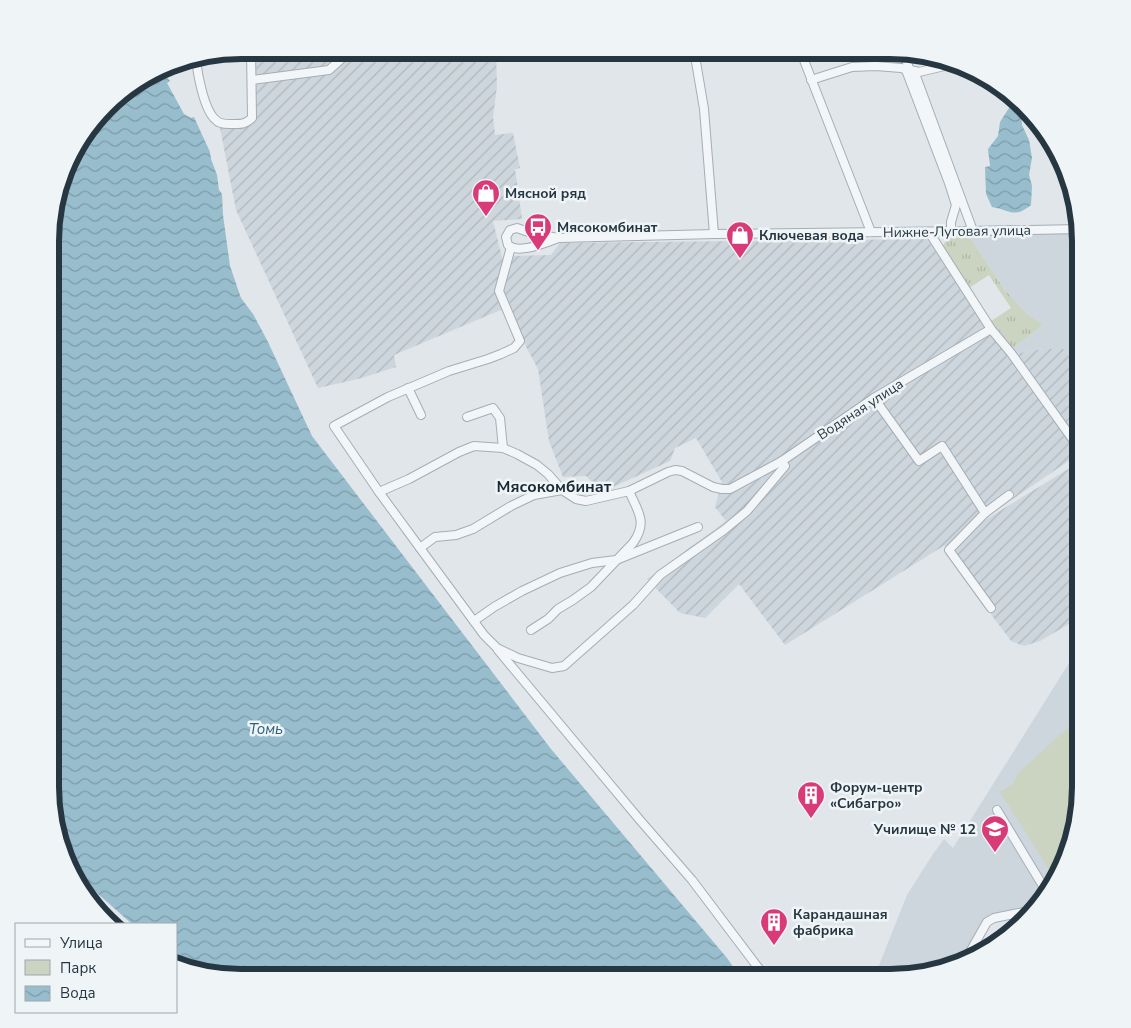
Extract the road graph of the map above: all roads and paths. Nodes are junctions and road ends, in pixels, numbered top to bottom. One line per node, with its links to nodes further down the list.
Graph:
1 (251, 59): 9 (street)
2 (342, 59): 9 (street)
3 (696, 59): 16 (street)
4 (803, 59): 10 (street)
5 (907, 59): 8 (street)
6 (197, 64): 9 (street)
7 (943, 66): 8 (street)
8 (910, 71): 10 (street); 12 (street); 15 (street)
9 (252, 80)
10 (811, 80): 13 (street)
11 (1072, 228): 12 (street, Нижне-Луговая улица)
12 (972, 231): 15 (street, Нижне-Луговая улица)
13 (871, 232): 14 (street, Нижне-Луговая улица); 16 (street, Нижне-Луговая улица)
14 (929, 232): 15 (street, Нижне-Луговая улица); 19 (street)
15 (951, 232)
16 (714, 234): 17 (street, Нижне-Луговая улица)
17 (559, 238): 18 (street); 18 (street)
18 (511, 248): 20 (street)
19 (992, 329): 21 (street, Водяная улица); 24 (street)
20 (408, 388): 22 (street); 28 (street)
21 (874, 398): 26 (street, Водяная улица); 31 (street)
22 (421, 416)
23 (467, 417): 25 (street)
24 (1072, 439)
25 (503, 448): 27 (street); 28 (street)
26 (782, 461): 29 (street, Водяная улица); 38 (street)
27 (562, 490): 29 (street); 33 (street)
28 (379, 492): 33 (street)
29 (629, 492): 34 (street)
30 (1009, 495): 31 (street)
31 (985, 513): 35 (street)
32 (698, 527): 34 (street)
33 (420, 548): 36 (street)
34 (616, 560): 36 (street); 37 (street)
35 (991, 608)
36 (474, 621): 38 (street)
37 (531, 630)
38 (496, 648): 43 (street)
39 (997, 810): 40 (street)
40 (1043, 886)
41 (1022, 912): 42 (street)
42 (971, 950)
43 (759, 969)

